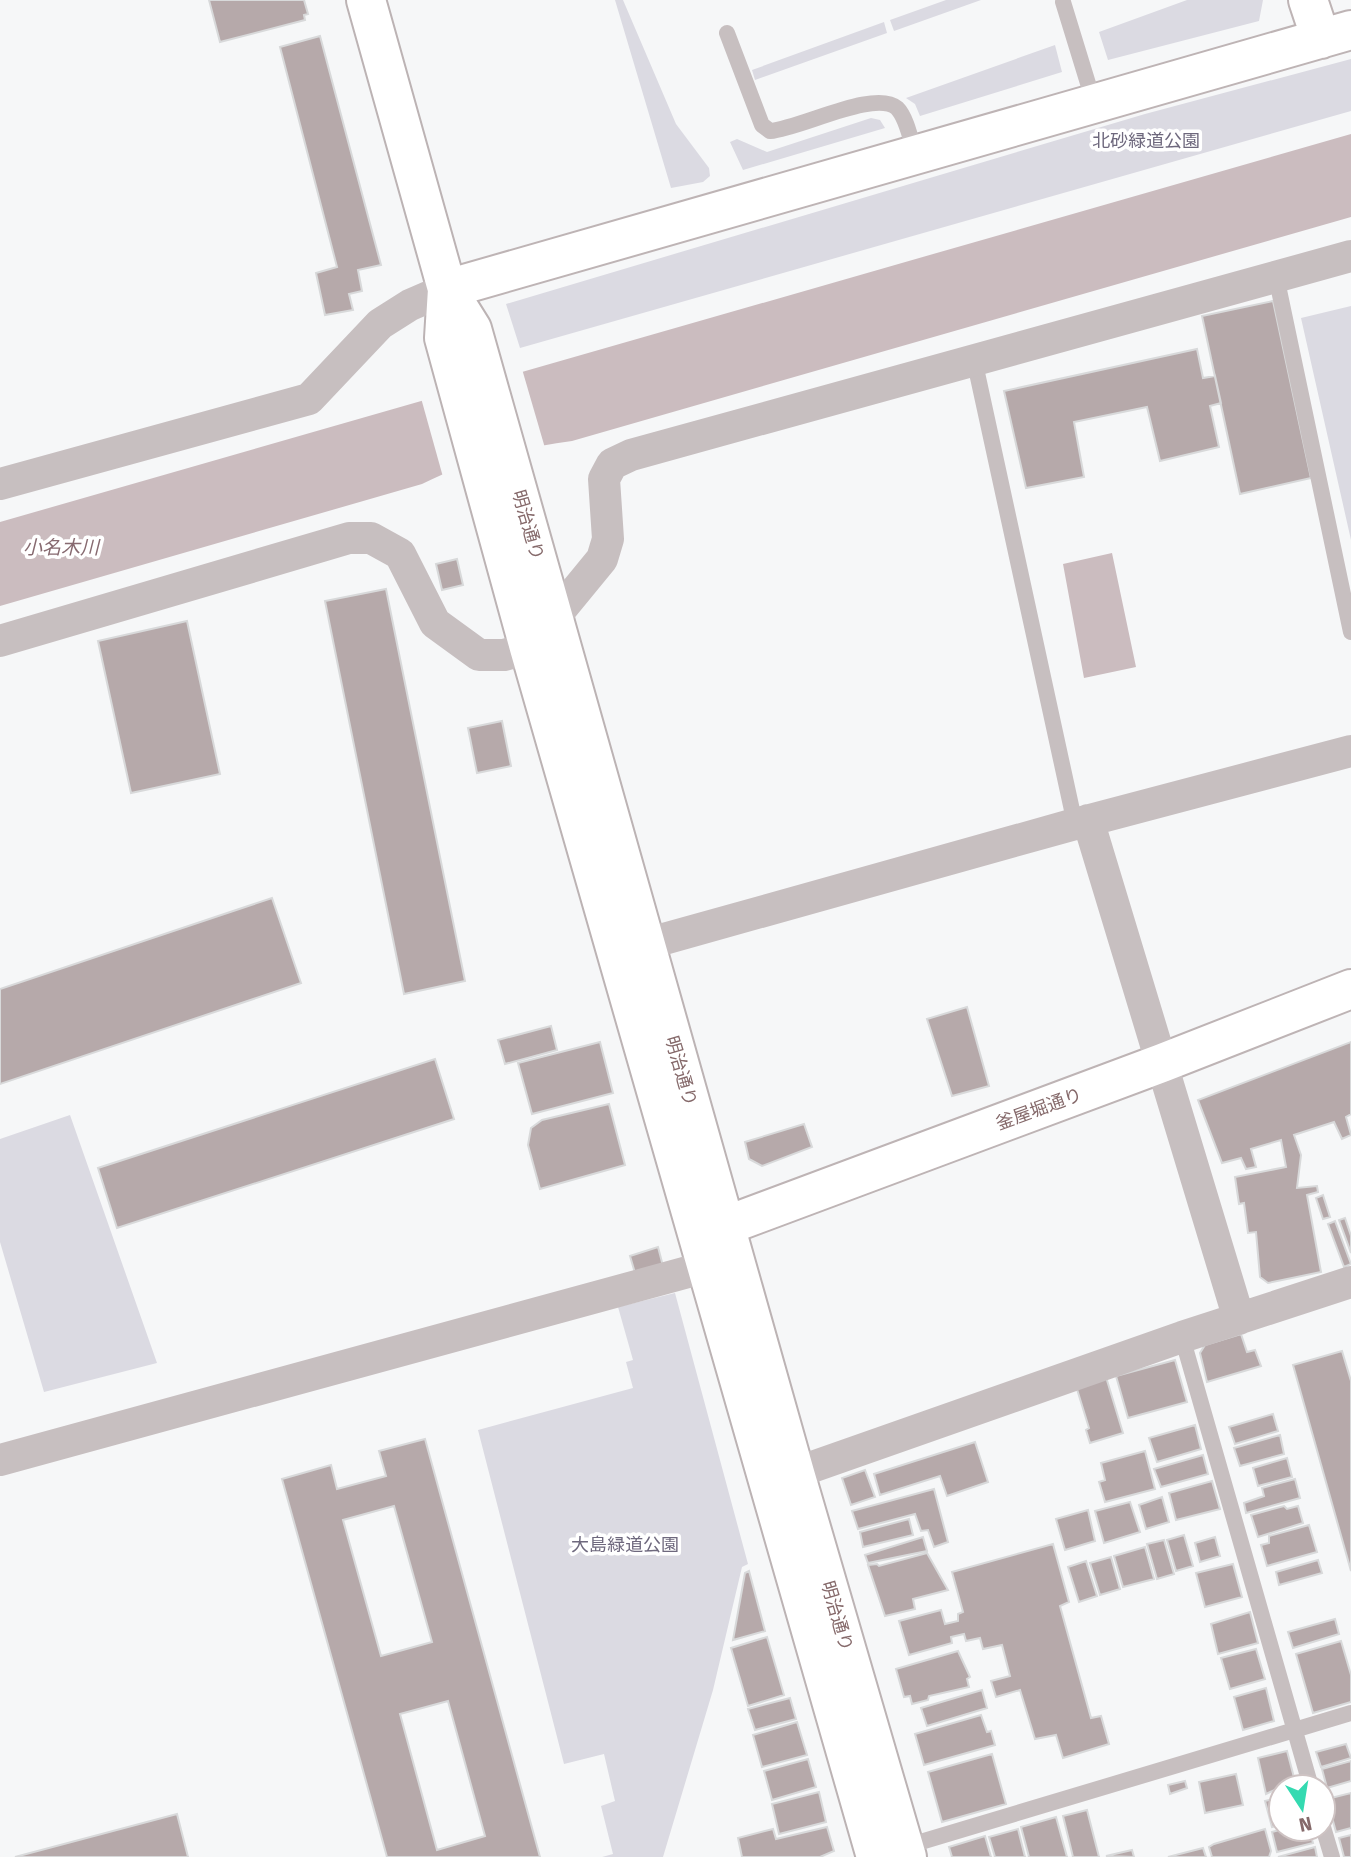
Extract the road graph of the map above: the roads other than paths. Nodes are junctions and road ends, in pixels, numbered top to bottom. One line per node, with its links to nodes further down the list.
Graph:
1 (366, 0): 10 (main road, 明治通り)
2 (1308, 0): 5 (main road)
3 (1063, 2): 6 (lane)
4 (727, 33): 7 (lane)
5 (1336, 34): 6 (main road)
6 (1094, 103): 7 (main road)
7 (915, 154): 10 (main road)
8 (1351, 256): 9 (street)
9 (1276, 276): 11 (street); 15 (lane)
10 (447, 289): 12 (street); 13 (main road, 明治通り)
11 (975, 359): 14 (street); 19 (lane)
12 (0, 484)
13 (524, 570): 14 (main road, 明治通り); 17 (main road, 明治通り)
14 (553, 618): 17 (street); 20 (main road, 明治通り)
15 (1351, 632)
16 (0, 641): 17 (street)
17 (529, 648): 24 (main road, 明治通り)
18 (1351, 751): 19 (street)
19 (1081, 822): 20 (street); 22 (street)
20 (646, 944): 23 (main road, 明治通り)
21 (1351, 989): 22 (main road, 釜屋堀通り)
22 (1162, 1063): 23 (main road, 釜屋堀通り); 26 (street)
23 (725, 1226): 24 (street); 29 (main road, 明治通り)
24 (706, 1267): 28 (street); 33 (main road, 明治通り)
25 (1351, 1282): 26 (street)
26 (1239, 1319): 27 (street)
27 (1182, 1337): 29 (street); 31 (lane)
28 (0, 1460)
29 (795, 1473): 33 (main road, 明治通り)
30 (1351, 1713): 31 (lane)
31 (1294, 1729): 32 (lane); 33 (lane)
32 (1307, 1773)
33 (897, 1854)

